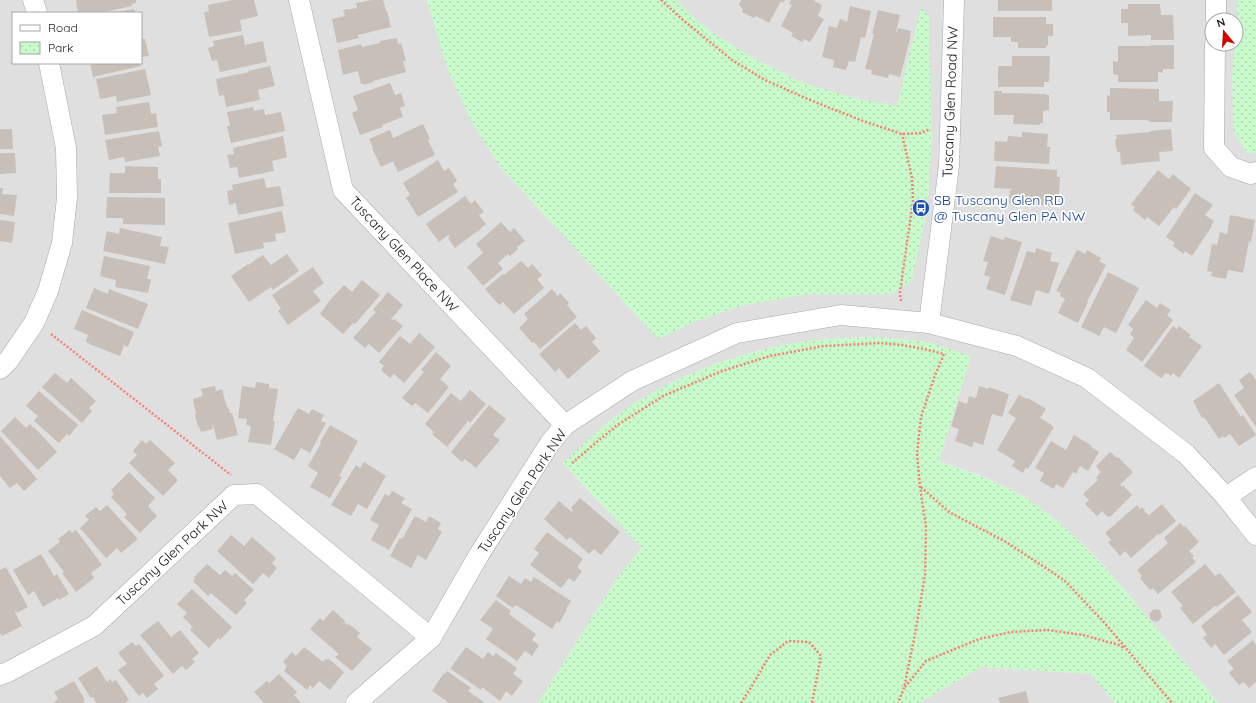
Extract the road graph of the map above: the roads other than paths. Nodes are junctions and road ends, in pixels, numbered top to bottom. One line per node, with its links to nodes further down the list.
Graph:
1 (33, 0): 5 (street)
2 (299, 0): 12 (street, Tuscany Glen Place NW)
3 (954, 0): 10 (street, Tuscany Glen Road NW)
4 (1216, 0): 6 (street)
5 (37, 12)
6 (1216, 12)
7 (1215, 52): 9 (street)
8 (49, 64): 11 (street)
9 (1256, 172)
10 (929, 323): 12 (street, Tuscany Glen Park NW); 14 (street, Tuscany Glen Park NW)
11 (0, 369)
12 (565, 425): 16 (street, Tuscany Glen Park NW)
13 (1256, 477): 14 (street)
14 (1226, 497): 15 (street, Tuscany Glen Park NW)
15 (1256, 535)
16 (431, 638): 17 (street, Tuscany Glen Park NW); 18 (street, Tuscany Glen Park NW)
17 (0, 675)
18 (356, 703)

